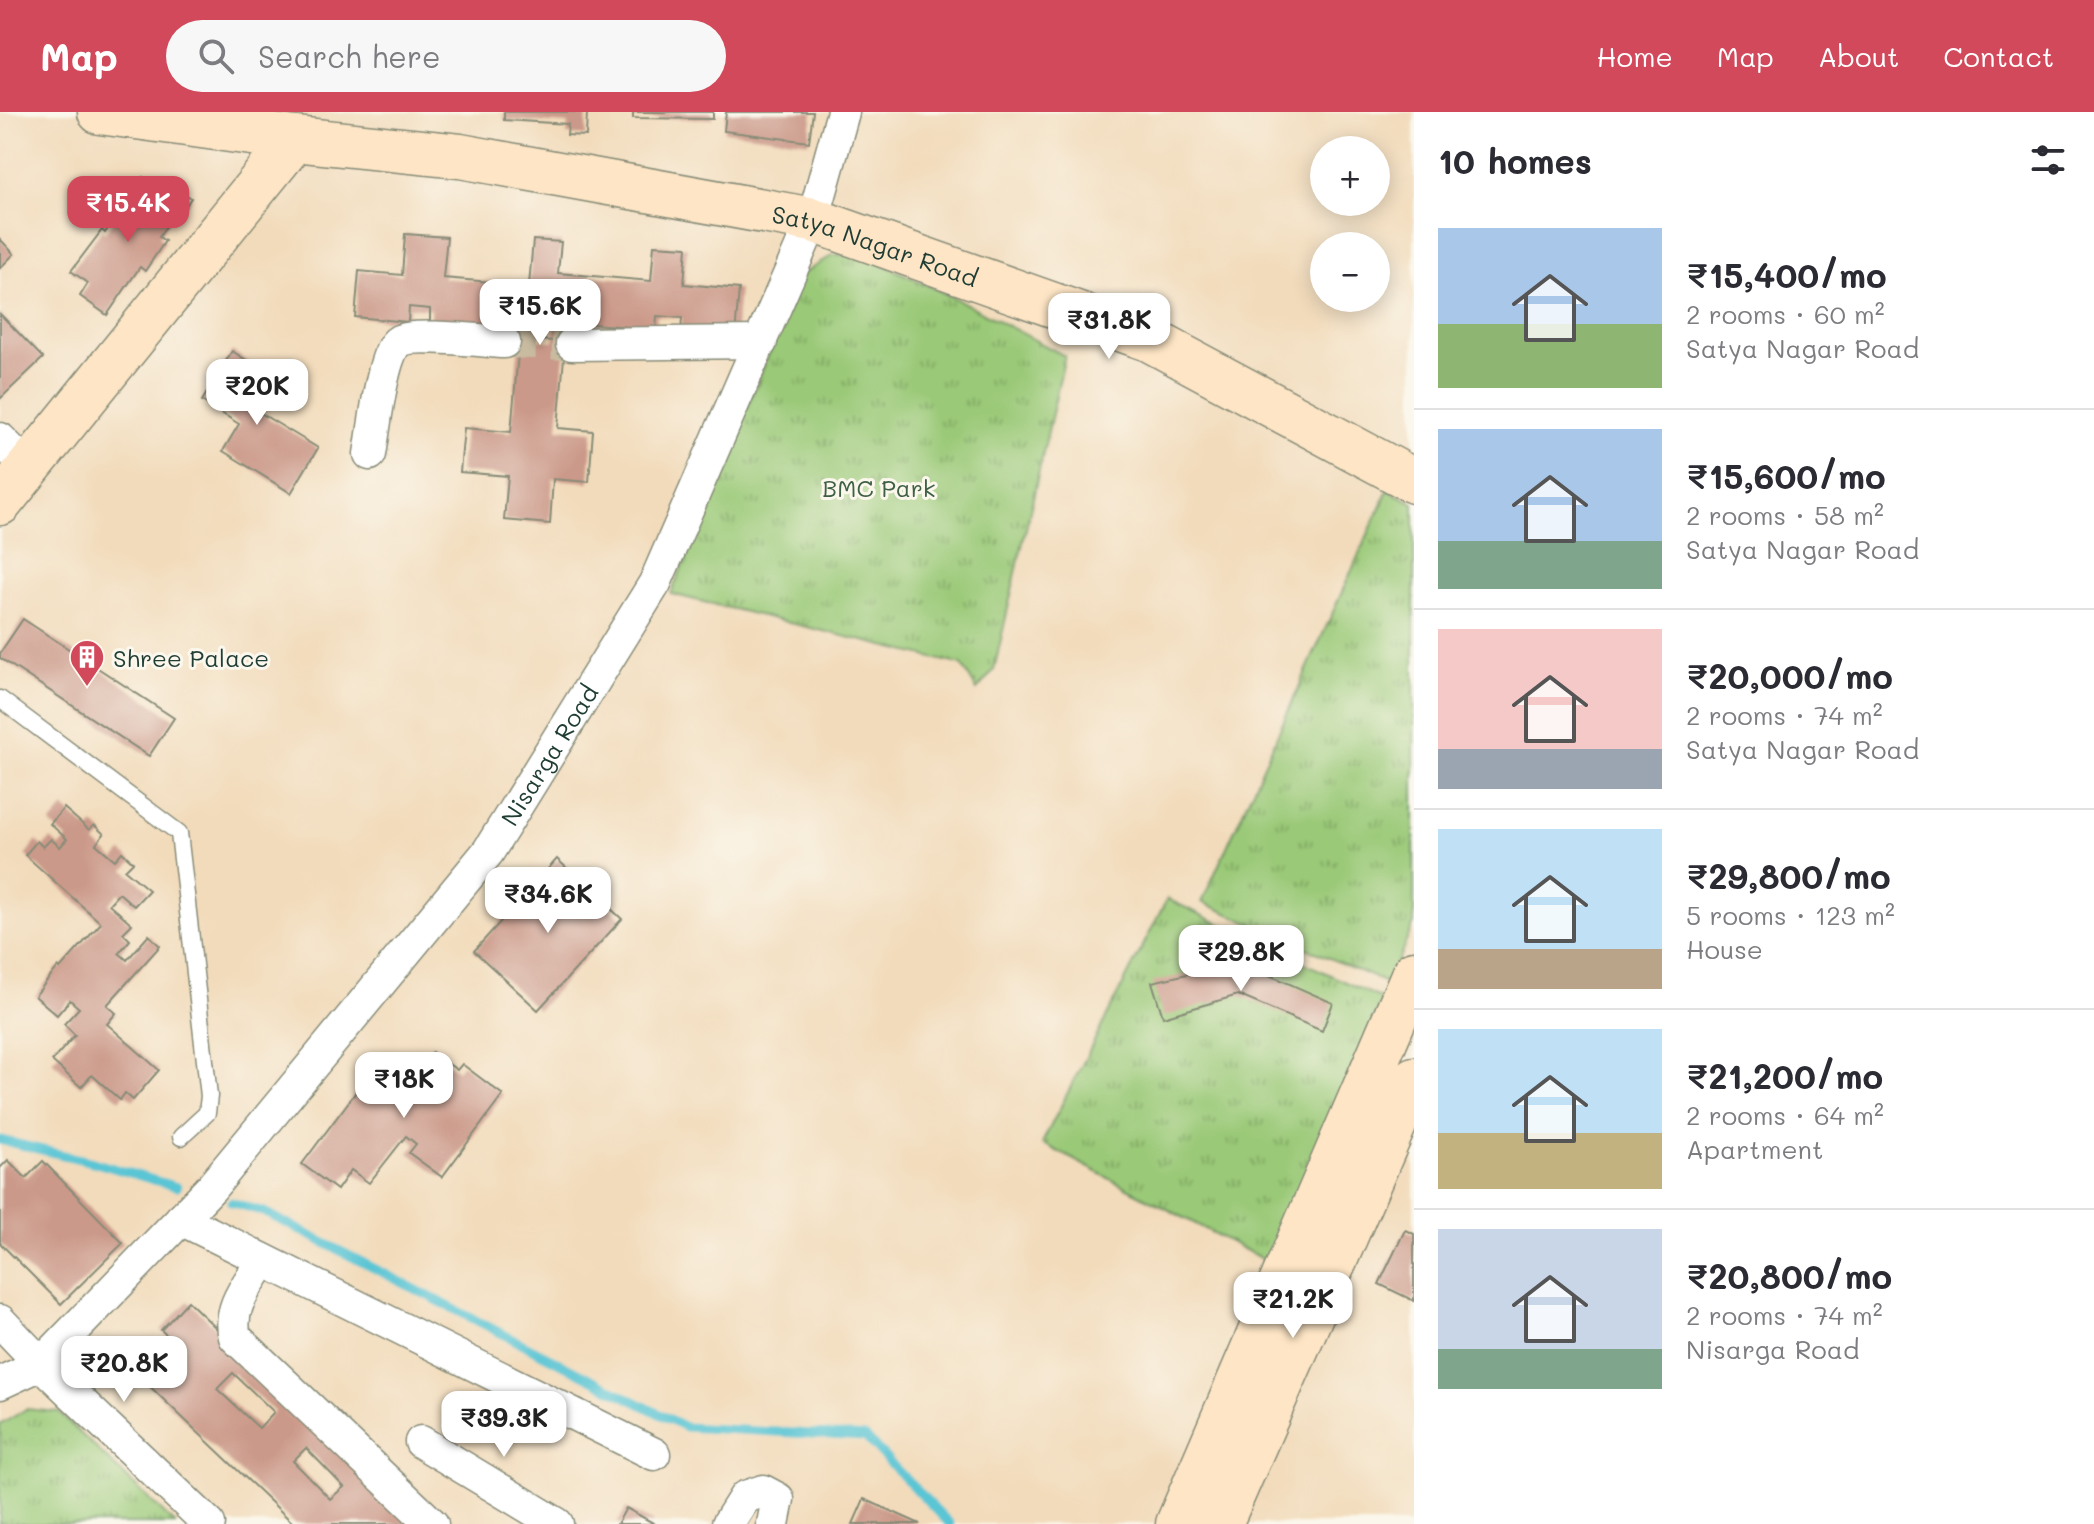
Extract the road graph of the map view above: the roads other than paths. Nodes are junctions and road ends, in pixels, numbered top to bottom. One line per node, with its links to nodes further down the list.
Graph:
1 (100, 112): 3 (street, Satya Nagar Road)
2 (843, 112): 4 (street, Nisarga Road)
3 (295, 139): 4 (street, Satya Nagar Road); 8 (street)
4 (813, 220): 6 (street, Nisarga Road); 10 (street, Satya Nagar Road)
5 (504, 342): 9 (street)
6 (761, 342): 7 (street); 17 (street, Nisarga Road)
7 (572, 344)
8 (15, 453): 11 (street)
9 (370, 454)
10 (1414, 481)
11 (0, 503)
12 (0, 699): 16 (lane)
13 (1414, 973): 15 (street)
14 (1414, 1079): 15 (street)
15 (1385, 1133): 29 (street); 30 (street)
16 (181, 1137)
17 (181, 1219): 18 (street); 20 (street, Nisarga Road)
18 (263, 1260): 23 (street); 25 (street)
19 (0, 1321): 20 (street)
20 (41, 1364): 21 (street, Nisarga Road); 24 (street)
21 (0, 1383)
22 (421, 1442): 26 (street)
23 (654, 1454)
24 (209, 1524)
25 (432, 1524)
26 (557, 1524)
27 (728, 1524): 28 (street)
28 (773, 1524)
29 (1178, 1524)
30 (1220, 1524)

